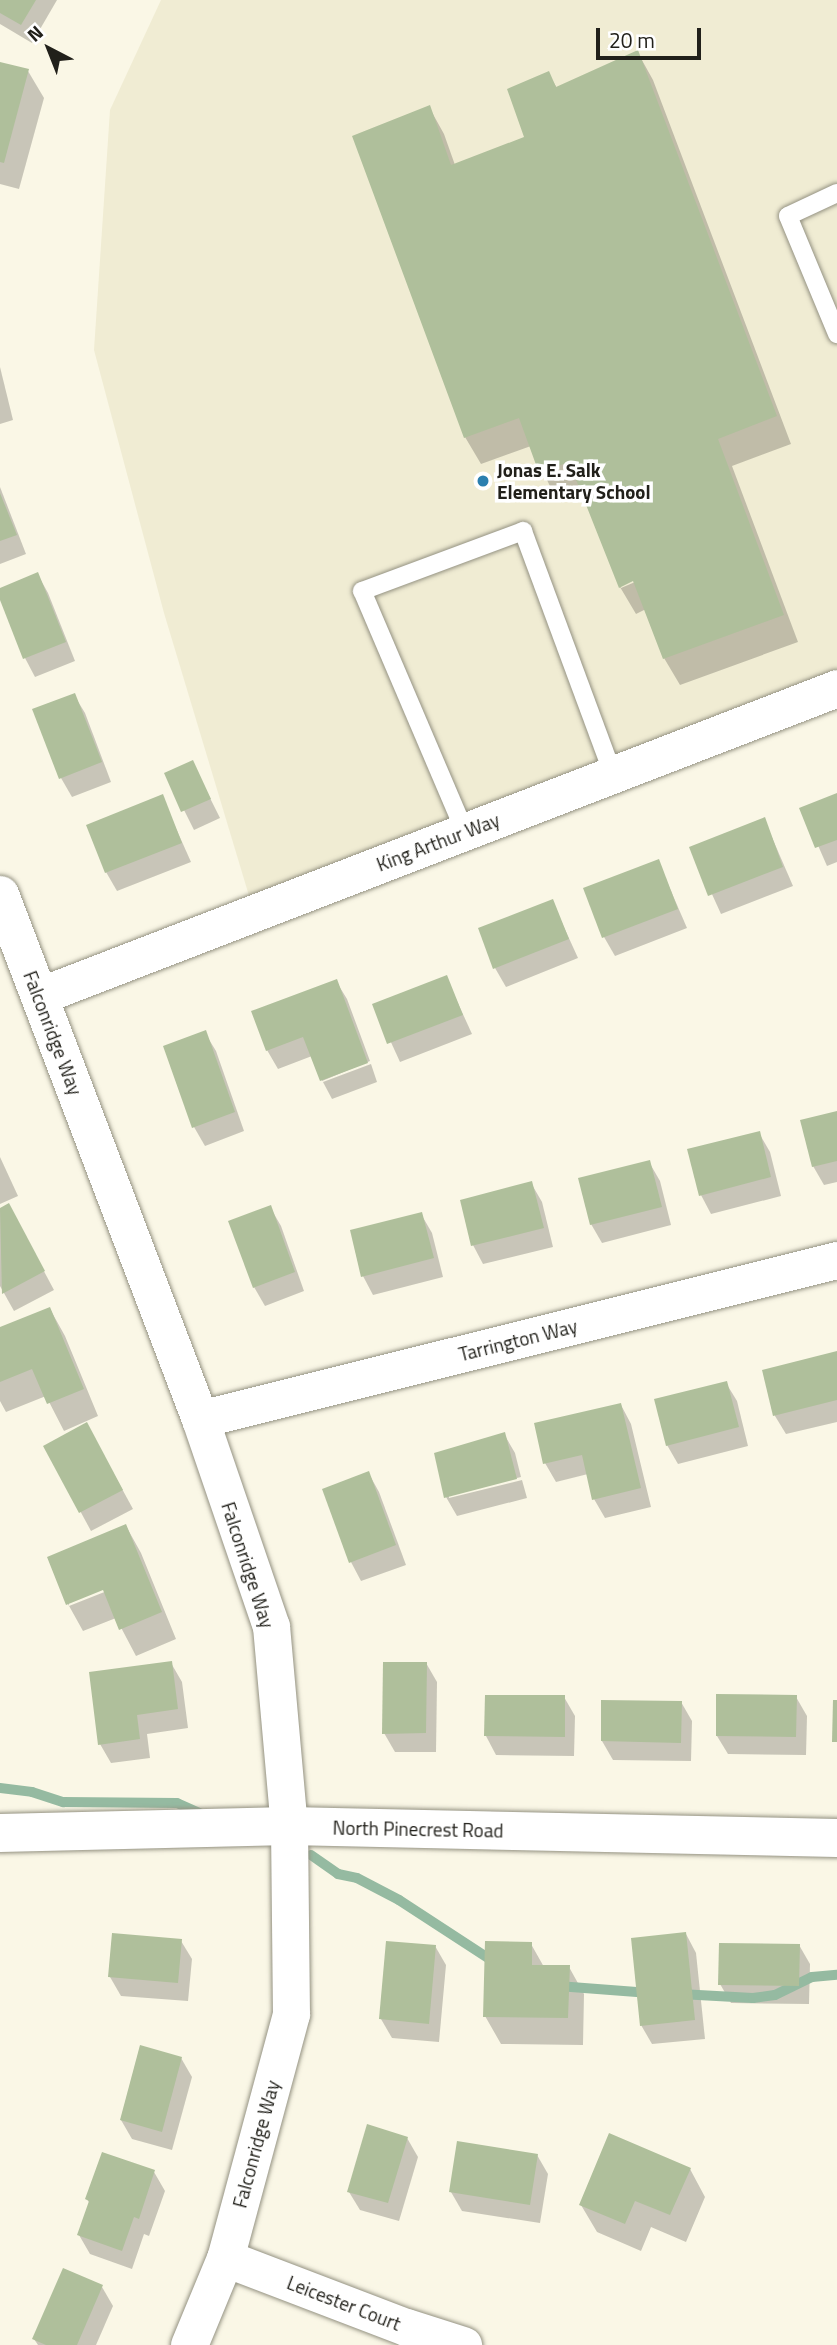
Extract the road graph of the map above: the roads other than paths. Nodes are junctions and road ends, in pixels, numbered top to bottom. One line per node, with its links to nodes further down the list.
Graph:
1 (837, 193): 2 (lane)
2 (837, 334)
3 (837, 688): 4 (street, King Arthur Way)
4 (613, 774): 5 (street, King Arthur Way); 5 (lane)
5 (465, 832): 7 (street, King Arthur Way)
6 (0, 894): 7 (street, Falconridge Way)
7 (38, 996): 9 (street, Falconridge Way)
8 (837, 1260): 9 (street, Tarrington Way)
9 (200, 1419): 10 (street, Falconridge Way)
10 (289, 1826): 11 (street, North Pinecrest Road); 12 (street, North Pinecrest Road); 13 (street, Falconridge Way)
11 (0, 1833)
12 (837, 1838)
13 (225, 2258): 14 (street, Falconridge Way); 15 (street, Leicester Court)
14 (189, 2345)
15 (463, 2345)

